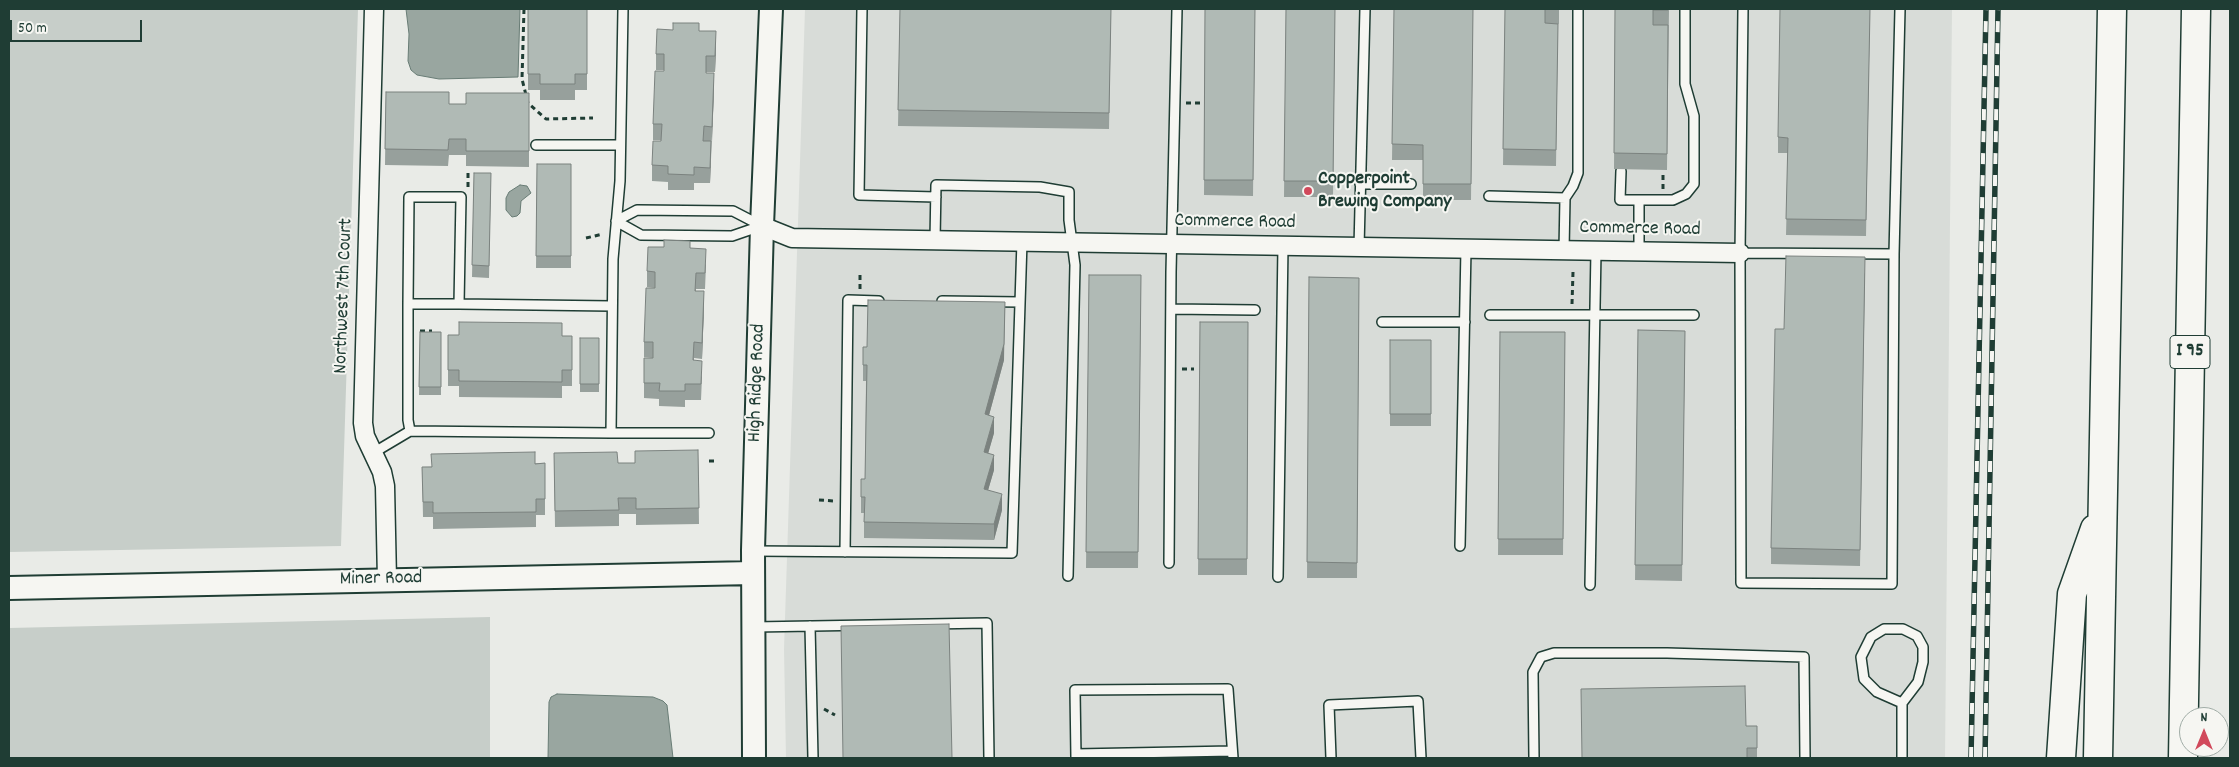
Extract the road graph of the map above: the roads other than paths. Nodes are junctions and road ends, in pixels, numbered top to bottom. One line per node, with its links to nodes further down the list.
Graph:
1 (374, 9): 52 (street, Northwest 7th Court)
2 (623, 9): 14 (lane)
3 (771, 9): 23 (street, High Ridge Road)
4 (862, 9): 19 (lane)
5 (1176, 9): 27 (lane)
6 (1365, 9): 16 (lane)
7 (1578, 9): 20 (lane)
8 (1685, 9): 21 (lane)
9 (1743, 9): 34 (lane)
10 (1900, 9): 35 (lane)
11 (2112, 9): 53 (highway)
12 (2196, 9): 66 (highway, I 95)
13 (536, 145): 14 (lane)
14 (620, 145): 22 (lane)
15 (1621, 171): 21 (lane)
16 (1360, 184): 17 (lane); 29 (lane)
17 (1411, 184)
18 (1489, 196): 20 (lane)
19 (936, 197): 24 (lane); 26 (lane)
20 (1565, 198): 31 (lane)
21 (1640, 200): 33 (lane)
22 (616, 221): 23 (lane); 23 (lane); 41 (lane)
23 (762, 226): 24 (street, Commerce Road); 55 (street, High Ridge Road)
24 (936, 240): 25 (street, Commerce Road)
25 (1022, 242): 26 (street, Commerce Road); 38 (lane)
26 (1072, 242): 27 (street, Commerce Road); 59 (lane)
27 (1172, 243): 28 (street, Commerce Road); 42 (lane)
28 (1283, 246): 29 (street, Commerce Road); 60 (lane)
29 (1359, 247): 30 (street, Commerce Road)
30 (1466, 248): 31 (street, Commerce Road); 48 (lane)
31 (1564, 250): 32 (street, Commerce Road)
32 (1596, 251): 33 (street, Commerce Road); 45 (lane)
33 (1640, 251): 34 (street, Commerce Road)
34 (1740, 253): 35 (lane); 35 (lane)
35 (1894, 254)
36 (891, 301): 56 (lane)
37 (930, 301): 38 (lane)
38 (1020, 302): 56 (lane)
39 (408, 304): 40 (lane); 40 (lane); 49 (lane)
40 (459, 304): 41 (lane)
41 (611, 306): 50 (lane)
42 (1171, 309): 43 (lane); 57 (lane)
43 (1255, 310)
44 (1490, 315): 45 (lane)
45 (1595, 316): 46 (lane); 62 (lane)
46 (1694, 316)
47 (1382, 322): 48 (lane)
48 (1465, 322): 54 (lane)
49 (410, 431): 50 (lane); 52 (lane)
50 (611, 433): 51 (lane)
51 (709, 433)
52 (372, 453): 61 (street, Northwest 7th Court)
53 (2102, 509): 79 (highway); 80 (highway)
54 (1460, 546)
55 (753, 550): 56 (lane); 58 (street, High Ridge Road)
56 (845, 552)
57 (1169, 564)
58 (753, 573): 61 (street, Miner Road); 64 (street, High Ridge Road)
59 (1068, 576)
60 (1278, 577)
61 (387, 580): 63 (street, Miner Road)
62 (1590, 585)
63 (9, 588)
64 (754, 626): 65 (lane); 71 (street, High Ridge Road)
65 (810, 626): 72 (lane); 73 (lane)
66 (2184, 696): 68 (highway); 81 (highway, I 95)
67 (1902, 703): 67 (lane); 78 (lane)
68 (2186, 707)
69 (1232, 754): 70 (lane); 70 (lane)
70 (1076, 756)
71 (754, 758)
72 (813, 758)
73 (990, 758)
74 (1331, 758): 75 (lane)
75 (1421, 758)
76 (1534, 758): 77 (lane)
77 (1805, 758)
78 (1902, 758)
79 (2061, 758)
80 (2098, 758)
81 (2183, 758)

